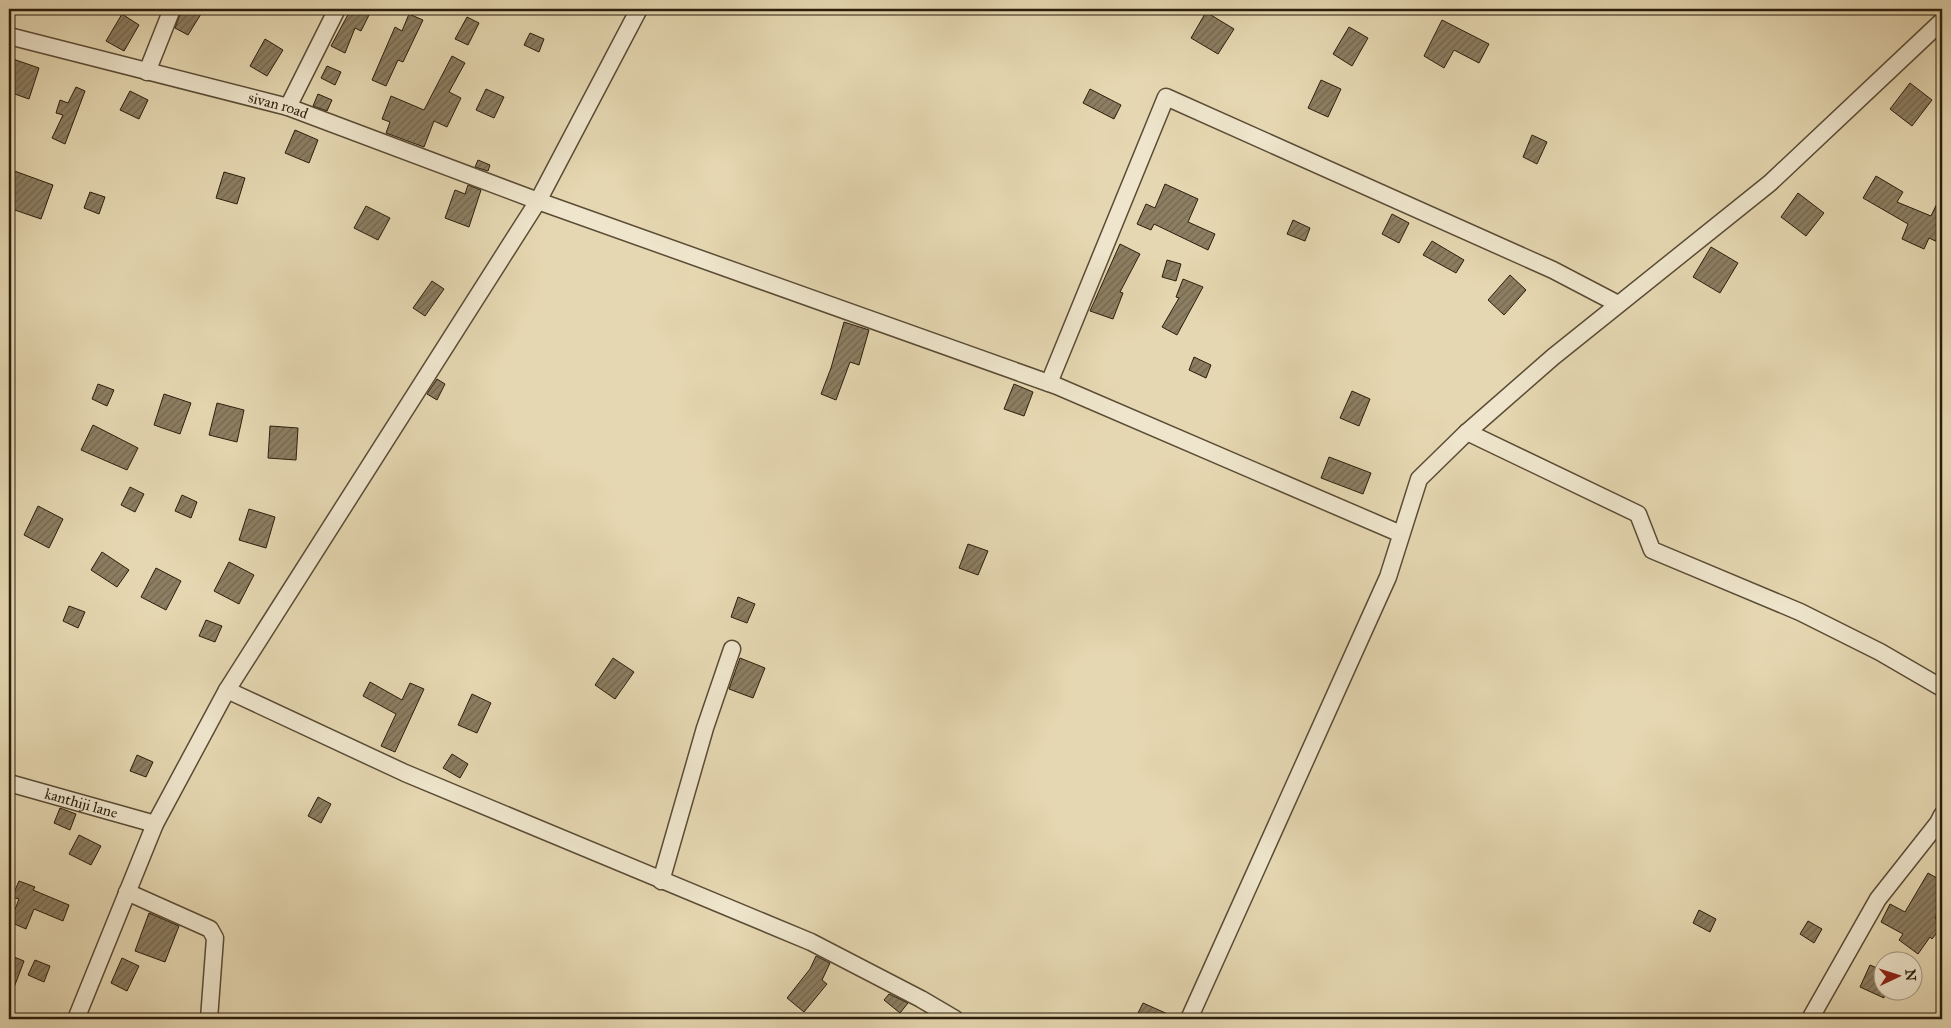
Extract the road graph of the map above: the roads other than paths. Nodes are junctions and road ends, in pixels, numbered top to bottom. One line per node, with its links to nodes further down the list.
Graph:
1 (172, 9): 6 (street)
2 (337, 9): 7 (street)
3 (639, 9): 8 (street)
4 (1942, 21): 9 (street)
5 (9, 36): 6 (street, sivan road)
6 (147, 72): 7 (street, sivan road)
7 (288, 107): 8 (street, sivan road)
8 (538, 201): 10 (street, sivan road); 15 (street)
9 (1618, 304): 10 (street); 11 (street)
10 (1049, 383): 12 (street, sivan road)
11 (1467, 432): 12 (street); 14 (street)
12 (1401, 534): 24 (street)
13 (732, 649): 19 (street)
14 (1942, 688)
15 (227, 690): 18 (street); 19 (street)
16 (9, 783): 18 (street, kanthiji lane)
17 (1942, 815): 25 (street)
18 (155, 824): 20 (street)
19 (661, 881): 23 (street)
20 (127, 892): 21 (street); 22 (street)
21 (76, 1019)
22 (209, 1019)
23 (955, 1019)
24 (1189, 1019)
25 (1810, 1019)

